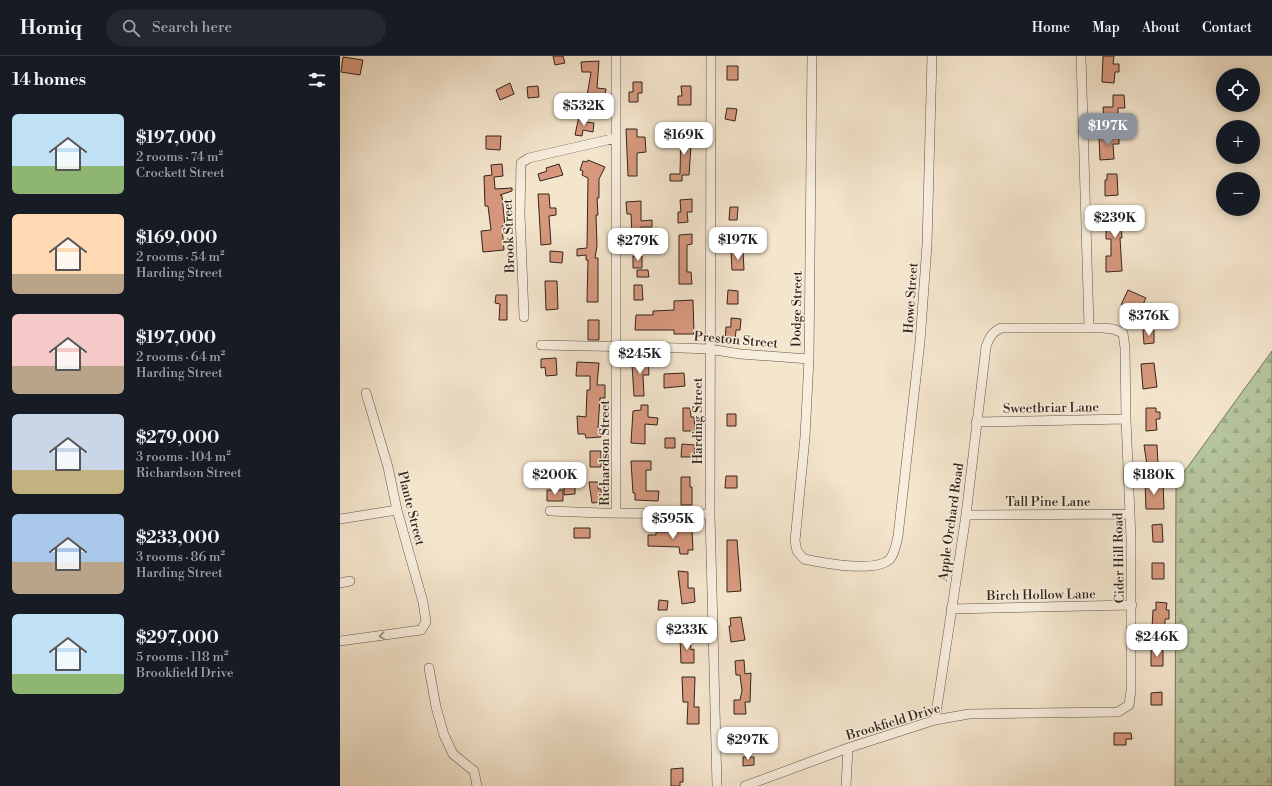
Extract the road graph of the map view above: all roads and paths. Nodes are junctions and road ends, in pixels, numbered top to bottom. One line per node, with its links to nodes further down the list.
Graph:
1 (616, 56): 6 (street, Richardson Street)
2 (711, 56): 11 (street, Harding Street)
3 (812, 56): 12 (street, Dodge Street)
4 (932, 56): 23 (street, Howe Street)
5 (1081, 56): 8 (street)
6 (616, 138): 7 (street, Brook Street); 10 (street, Richardson Street)
7 (524, 317)
8 (1089, 328): 14 (street, Cider Hill Road); 15 (street, Apple Orchard Road)
9 (541, 345): 10 (street, Preston Street)
10 (617, 347): 11 (street, Preston Street); 18 (street, Richardson Street)
11 (709, 349): 12 (street, Preston Street); 19 (street, Harding Street)
12 (809, 359): 23 (street, Dodge Street)
13 (366, 393): 16 (street, Plante Street)
14 (1126, 419): 15 (street, Sweetbriar Lane); 21 (street, Cider Hill Road)
15 (976, 422): 20 (street, Apple Orchard Road)
16 (397, 510): 22 (street); 28 (street, Plante Street, one-way to 28)
17 (550, 510): 18 (street)
18 (616, 513): 19 (street)
19 (710, 514): 34 (street, Harding Street)
20 (966, 514): 21 (street, Tall Pine Lane); 27 (street, Apple Orchard Road)
21 (1130, 514): 26 (street, Cider Hill Road)
22 (340, 519)
23 (804, 559)
24 (350, 581): 25 (street)
25 (340, 583)
26 (1132, 605): 27 (street, Birch Hollow Lane); 30 (street, Cider Hill Road)
27 (951, 610): 31 (street, Apple Orchard Road)
28 (340, 641)
29 (429, 668): 33 (street)
30 (1125, 709): 31 (street, Brookfield Drive)
31 (935, 720): 32 (street, Brookfield Drive)
32 (848, 748): 35 (street, Brookfield Drive); 36 (street)
33 (477, 786)
34 (717, 786)
35 (745, 786)
36 (846, 786)

